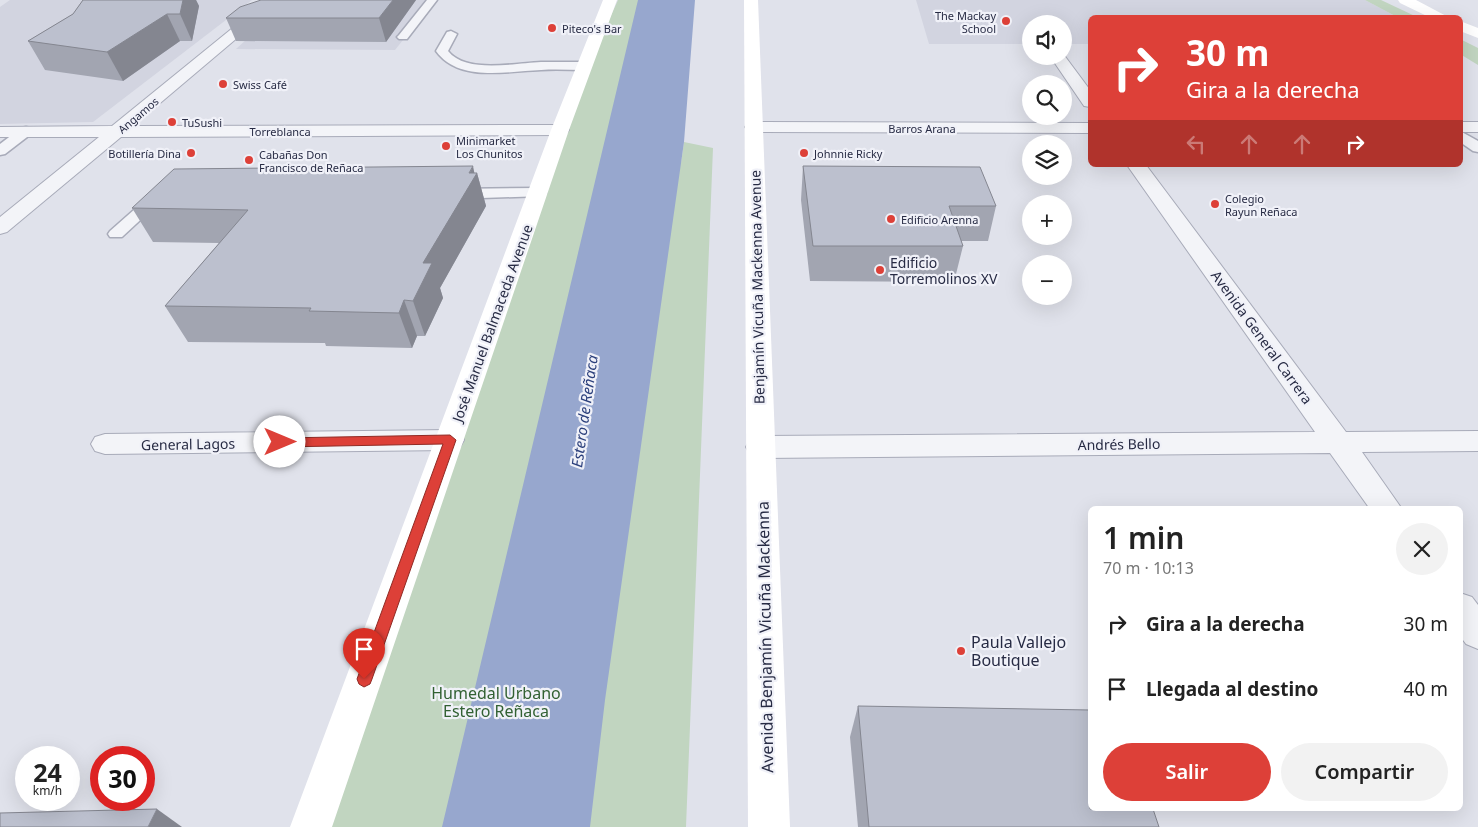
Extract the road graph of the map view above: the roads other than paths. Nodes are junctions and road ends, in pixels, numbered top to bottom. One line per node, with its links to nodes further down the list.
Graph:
1 (276, 0): 19 (street, Angamos)
2 (432, 0): 10 (lane)
3 (610, 0): 12 (main road, José Manuel Balmaceda Avenue)
4 (751, 0): 14 (main road)
5 (1405, 0): 6 (main road)
6 (1437, 15)
7 (1463, 26): 9 (main road)
8 (451, 34): 12 (lane)
9 (1478, 34)
10 (403, 37)
11 (1063, 65): 13 (street)
12 (584, 66): 18 (main road, José Manuel Balmaceda Avenue)
13 (1088, 99)
14 (754, 127): 17 (street, Barros Arana); 35 (main road, Benjamín Vicuña Mackenna Avenue)
15 (1463, 127): 16 (street)
16 (1478, 127)
17 (1088, 128)
18 (560, 130): 19 (street, Torreblanca); 27 (main road, José Manuel Balmaceda Avenue)
19 (120, 131): 21 (street, Torreblanca); 29 (street, Angamos)
20 (0, 132): 21 (street, Torreblanca)
21 (26, 132): 24 (lane)
22 (1463, 137): 23 (lane)
23 (1478, 148)
24 (0, 151)
25 (1137, 167): 33 (street, Avenida General Carrera)
26 (435, 194): 27 (lane)
27 (538, 194): 31 (main road, José Manuel Balmaceda Avenue)
28 (177, 195): 30 (lane)
29 (0, 228)
30 (116, 234)
31 (450, 440): 34 (street, General Lagos); 39 (main road, José Manuel Balmaceda Avenue)
32 (1478, 441): 33 (street, Andrés Bello)
33 (1338, 442): 35 (street, Andrés Bello); 36 (street, Avenida General Carrera)
34 (105, 444)
35 (760, 447): 40 (main road, Avenida Benjamín Vicuña Mackenna)
36 (1386, 506)
37 (1463, 612): 38 (street)
38 (1478, 633)
39 (311, 827)
40 (769, 827)

